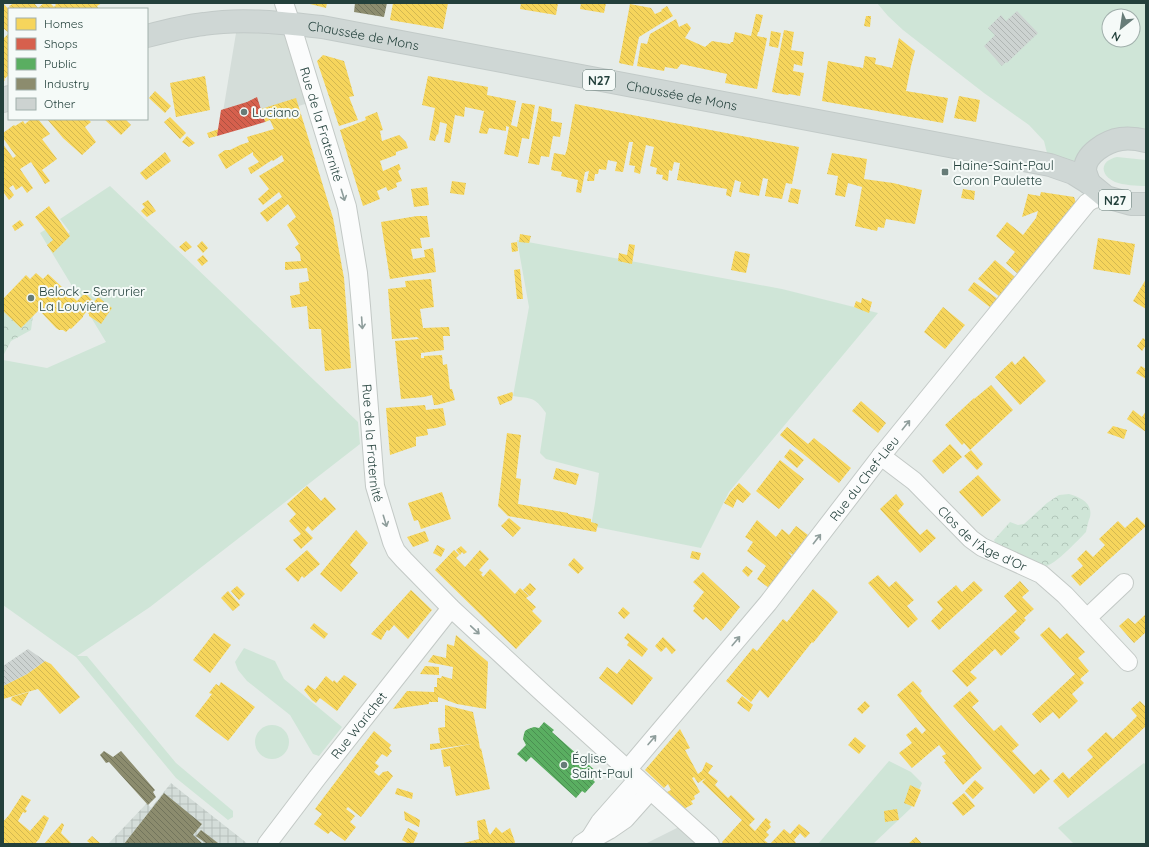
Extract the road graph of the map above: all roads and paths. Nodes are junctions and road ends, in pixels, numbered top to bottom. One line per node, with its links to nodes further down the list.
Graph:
1 (284, 3): 2 (street, Rue de la Fraternité)
2 (291, 24): 3 (main road, Chaussée de Mons / N27); 6 (main road, Chaussée de Mons / N27); 12 (street, Rue de la Fraternité, one-way to 12)
3 (148, 36)
4 (1146, 141): 5 (main road, N27)
5 (1090, 156): 6 (main road, N27); 7 (main road, N27)
6 (1050, 165): 7 (main road, N27)
7 (1089, 183): 8 (main road, N27)
8 (1106, 197): 9 (main road, N27); 10 (street, Rue du Chef-Lieu, one-way to 8)
9 (1146, 204)
10 (881, 456): 13 (street, Clos de l'Âge d'Or); 15 (street, Rue du Chef-Lieu, one-way to 10)
11 (1124, 583): 13 (street)
12 (452, 608): 15 (street, Rue de la Fraternité, one-way to 15); 17 (street, Rue Warichet)
13 (1087, 618): 14 (street, Clos de l'Âge d'Or)
14 (1128, 662)
15 (638, 780): 16 (street, Rue du Chef-Lieu); 18 (street, Rue de la Fraternité)
16 (585, 841)
17 (267, 844)
18 (710, 844)

